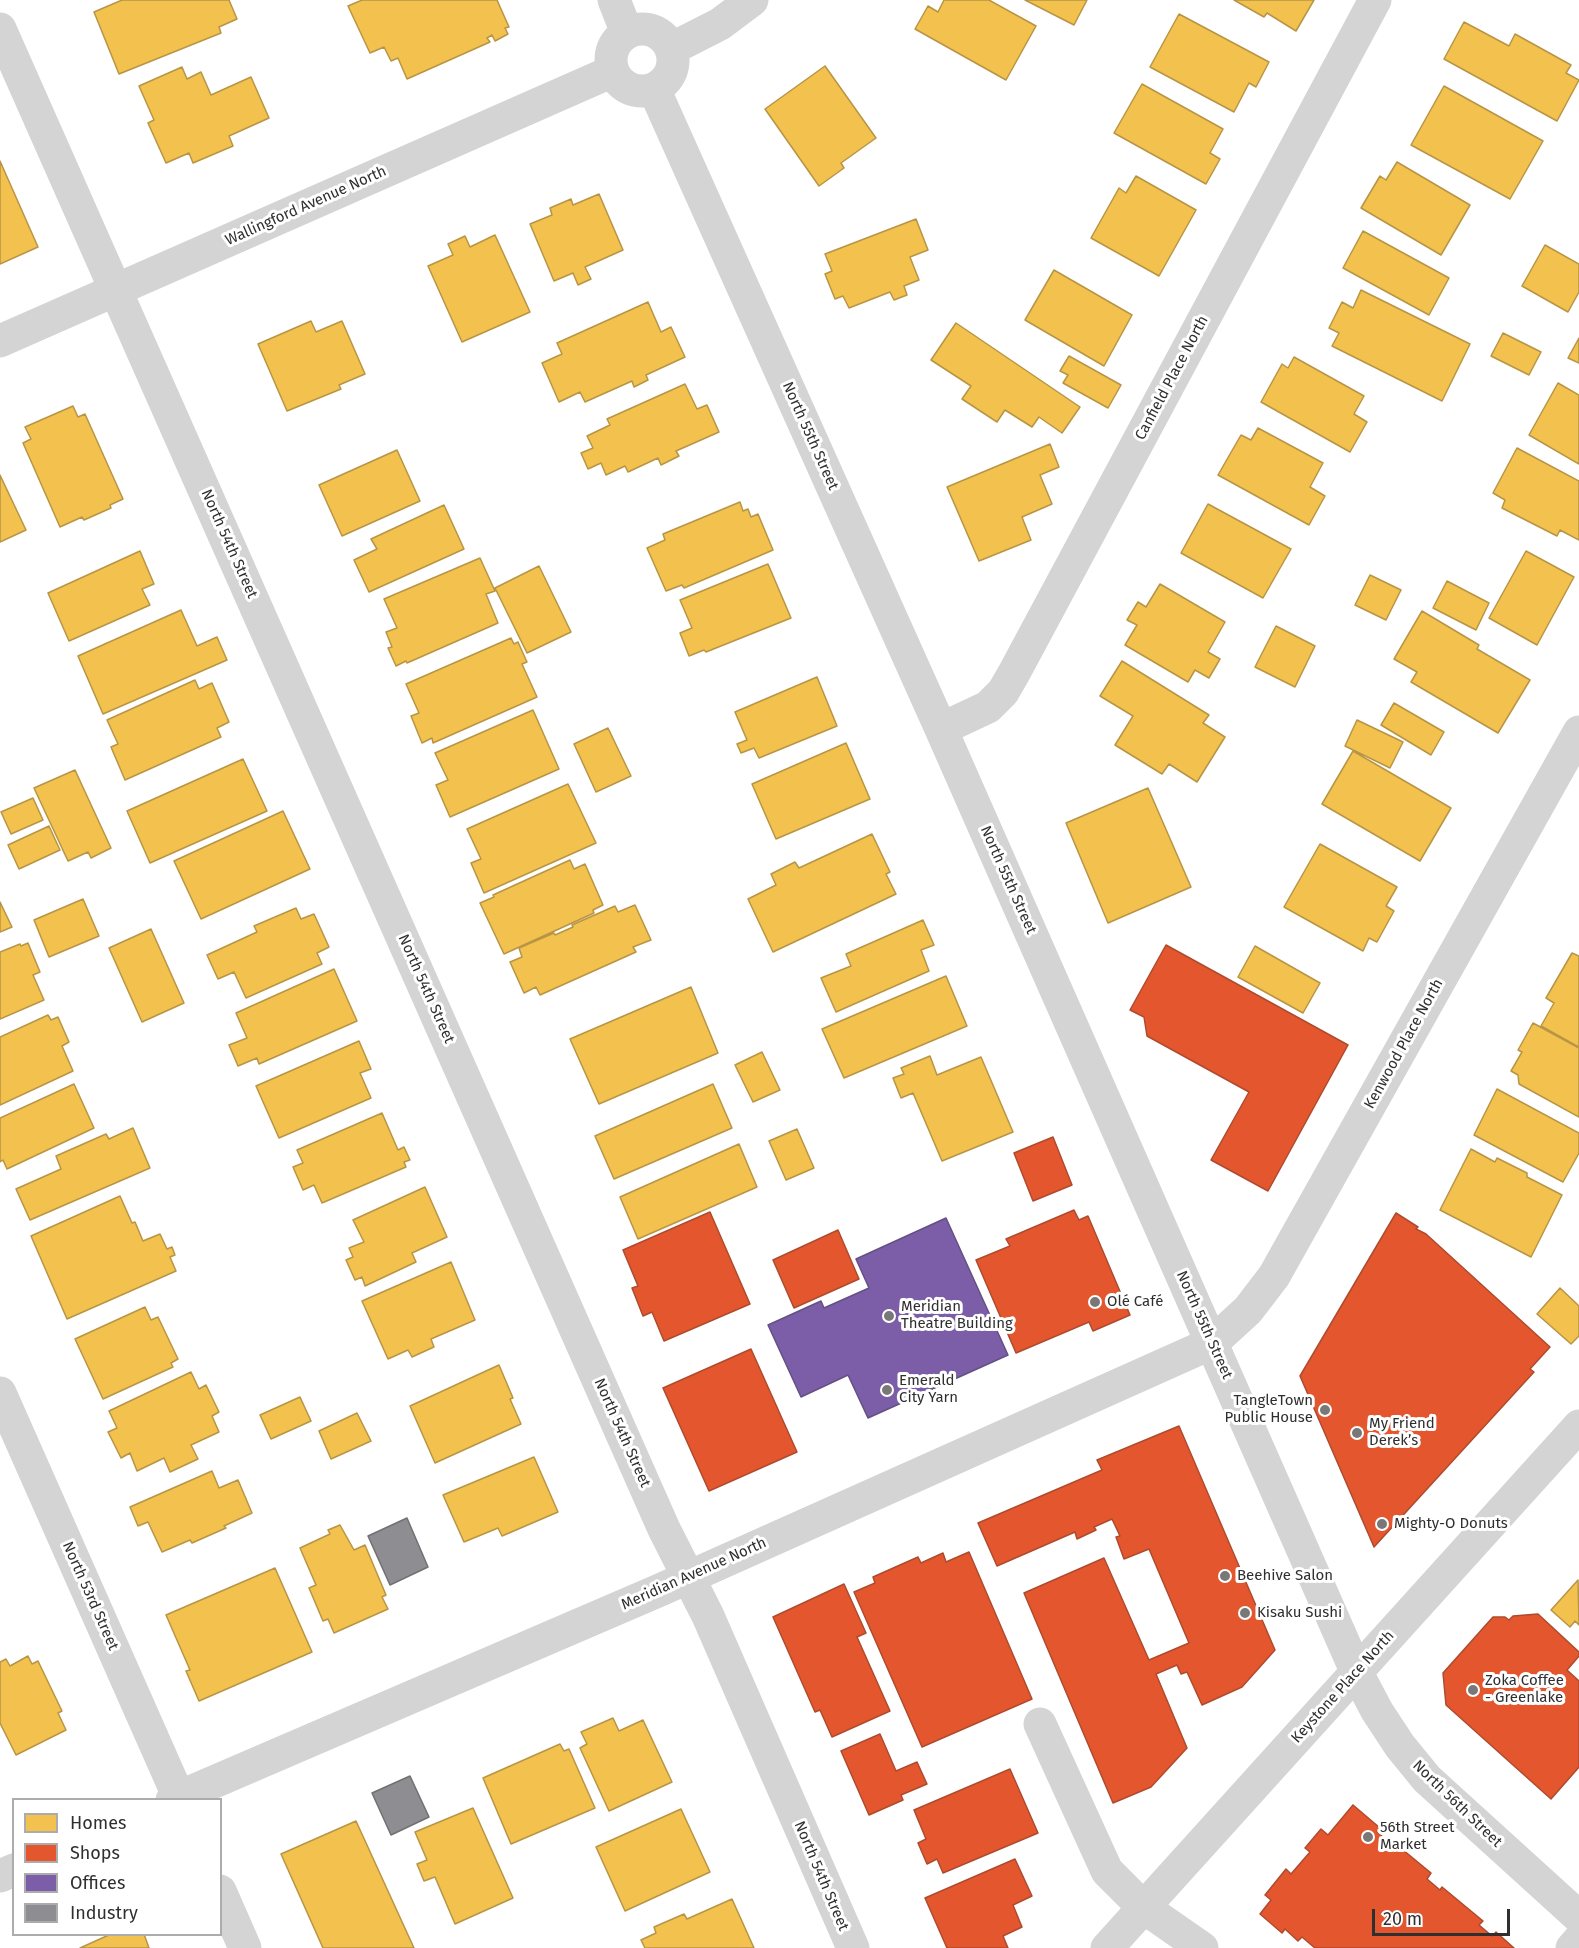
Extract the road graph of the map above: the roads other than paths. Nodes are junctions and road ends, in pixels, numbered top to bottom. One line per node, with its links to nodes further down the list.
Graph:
1 (614, 0): 5 (street)
2 (752, 0): 6 (street)
3 (1375, 0): 11 (street, Canfield Place North)
4 (0, 29): 9 (street, North 54th Street)
5 (627, 33): 6 (street); 7 (street)
6 (671, 49): 8 (street)
7 (613, 71): 8 (street); 9 (street, Wallingford Avenue North)
8 (654, 89): 11 (street, North 55th Street)
9 (116, 290): 10 (street, Wallingford Avenue North); 16 (street, North 54th Street)
10 (0, 341)
11 (941, 729): 13 (street, North 55th Street)
12 (1579, 732): 13 (street, Kenwood Place North)
13 (1212, 1343): 16 (street, Meridian Avenue North); 17 (street, North 55th Street)
14 (0, 1394): 19 (street, North 53rd Street)
15 (1579, 1426): 17 (street, Keystone Place North)
16 (688, 1577): 20 (street, Meridian Avenue North); 26 (street, North 54th Street)
17 (1357, 1673): 22 (street, Keystone Place North); 23 (street, North 56th Street)
18 (1040, 1724): 22 (street)
19 (177, 1798)
20 (179, 1798)
21 (222, 1896): 25 (street)
22 (1143, 1907): 27 (street, Keystone Place North); 28 (street)
23 (1579, 1917)
24 (1579, 1940): 29 (street)
25 (245, 1948)
26 (852, 1948)
27 (1107, 1948)
28 (1202, 1948)
29 (1572, 1948)

